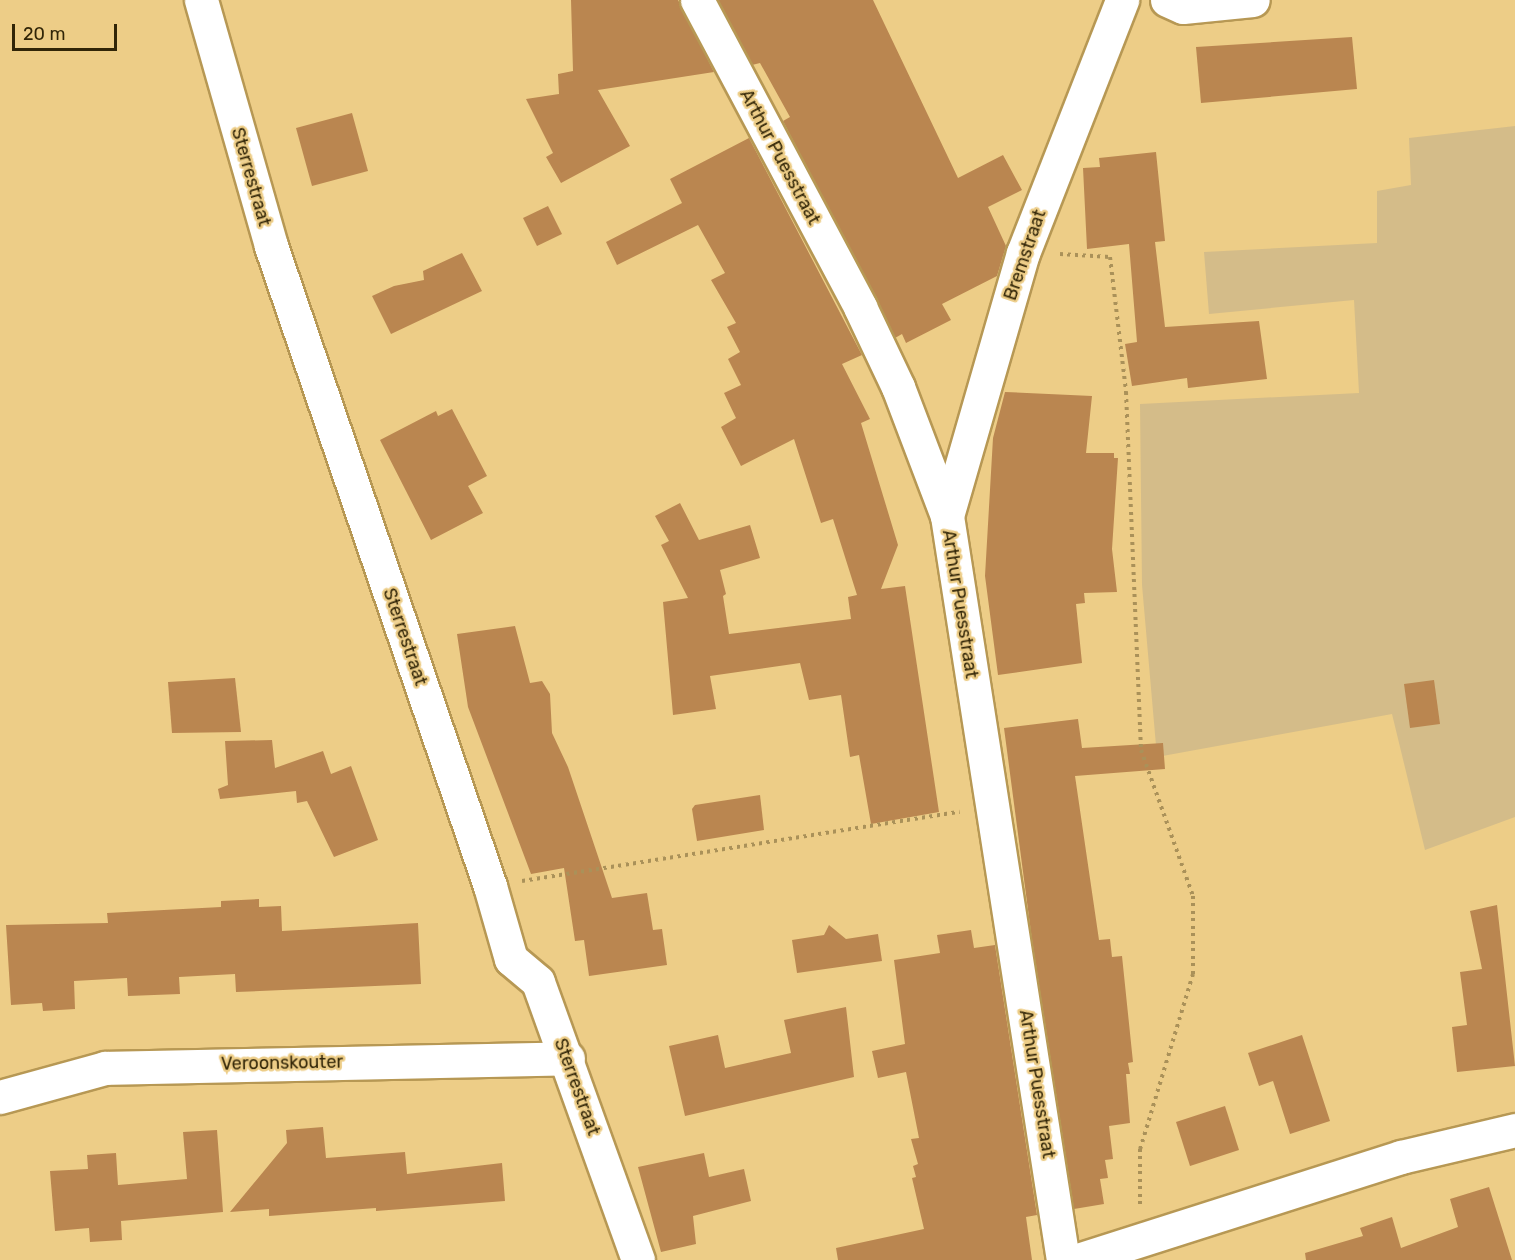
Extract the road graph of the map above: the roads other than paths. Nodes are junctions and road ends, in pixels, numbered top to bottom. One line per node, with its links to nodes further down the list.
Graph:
1 (201, 0): 7 (street, Sterrestraat)
2 (697, 0): 6 (street, Arthur Puesstraat)
3 (1122, 0): 6 (street, Bremstraat)
4 (1167, 0): 5 (street)
5 (1253, 0)
6 (947, 516): 11 (street, Arthur Puesstraat)
7 (568, 1058): 8 (street, Veroonskouter); 10 (street, Sterrestraat)
8 (0, 1097)
9 (1515, 1130): 12 (street)
10 (638, 1260)
11 (1063, 1260)
12 (1078, 1260)

